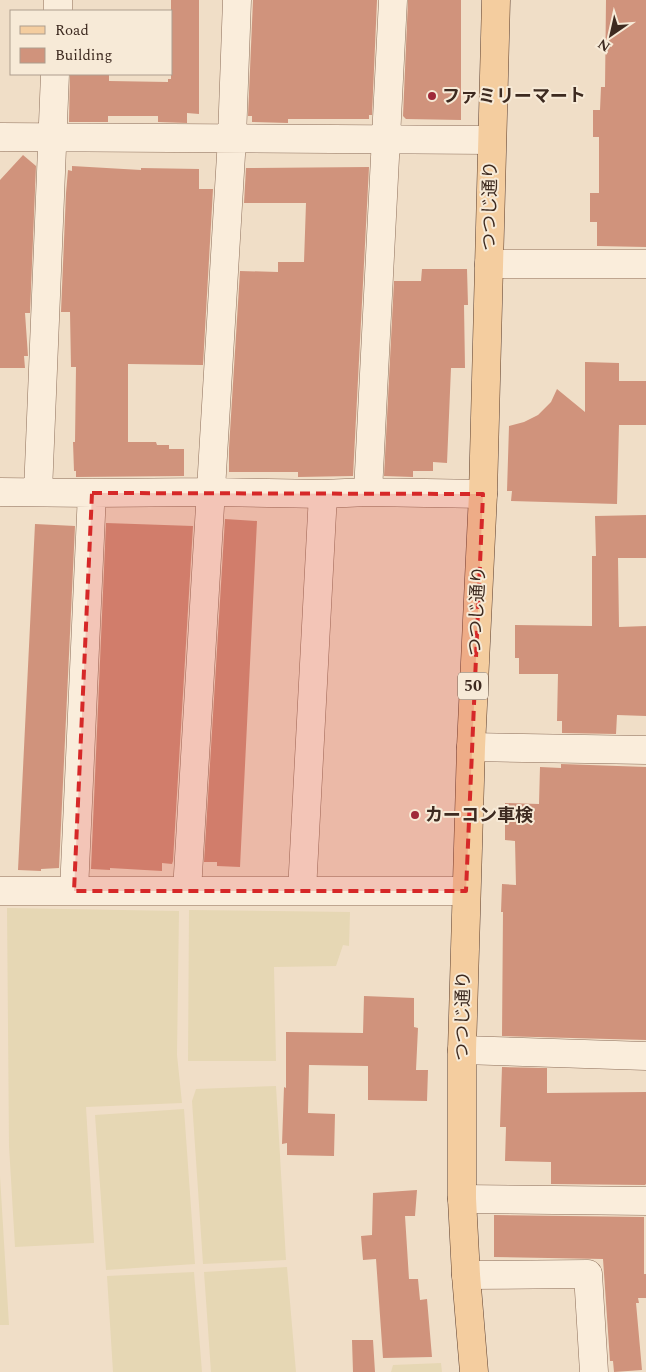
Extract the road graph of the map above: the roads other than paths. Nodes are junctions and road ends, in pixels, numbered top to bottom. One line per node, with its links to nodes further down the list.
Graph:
1 (238, 0): 7 (street)
2 (393, 0): 8 (street)
3 (496, 0): 9 (main road, つつじ通り / 50)
4 (55, 75): 5 (street)
5 (53, 136): 6 (street); 7 (street); 13 (street)
6 (0, 137)
7 (232, 138): 8 (street); 14 (street)
8 (387, 139): 9 (street); 15 (street)
9 (491, 140): 10 (main road, つつじ通り / 50)
10 (489, 264): 11 (street); 18 (main road, つつじ通り / 50)
11 (646, 264)
12 (0, 492): 13 (street)
13 (38, 492): 16 (street)
14 (211, 492): 16 (street); 17 (street); 23 (street)
15 (368, 492): 17 (street); 18 (street)
16 (92, 493): 21 (street)
17 (323, 494): 24 (street)
18 (483, 494): 19 (main road, つつじ通り / 50)
19 (471, 747): 20 (street); 25 (main road, つつじ通り / 50)
20 (646, 750)
21 (74, 890): 22 (street); 23 (street)
22 (0, 891)
23 (187, 891): 24 (street)
24 (302, 891): 25 (street)
25 (466, 891): 26 (main road, つつじ通り / 50)
26 (462, 1050): 27 (street); 28 (main road, つつじ通り / 50)
27 (646, 1056)
28 (462, 1200): 29 (street); 30 (main road, つつじ通り / 50)
29 (646, 1201)
30 (466, 1275): 31 (main road, つつじ通り / 50); 32 (street)
31 (474, 1372)
32 (594, 1372)

